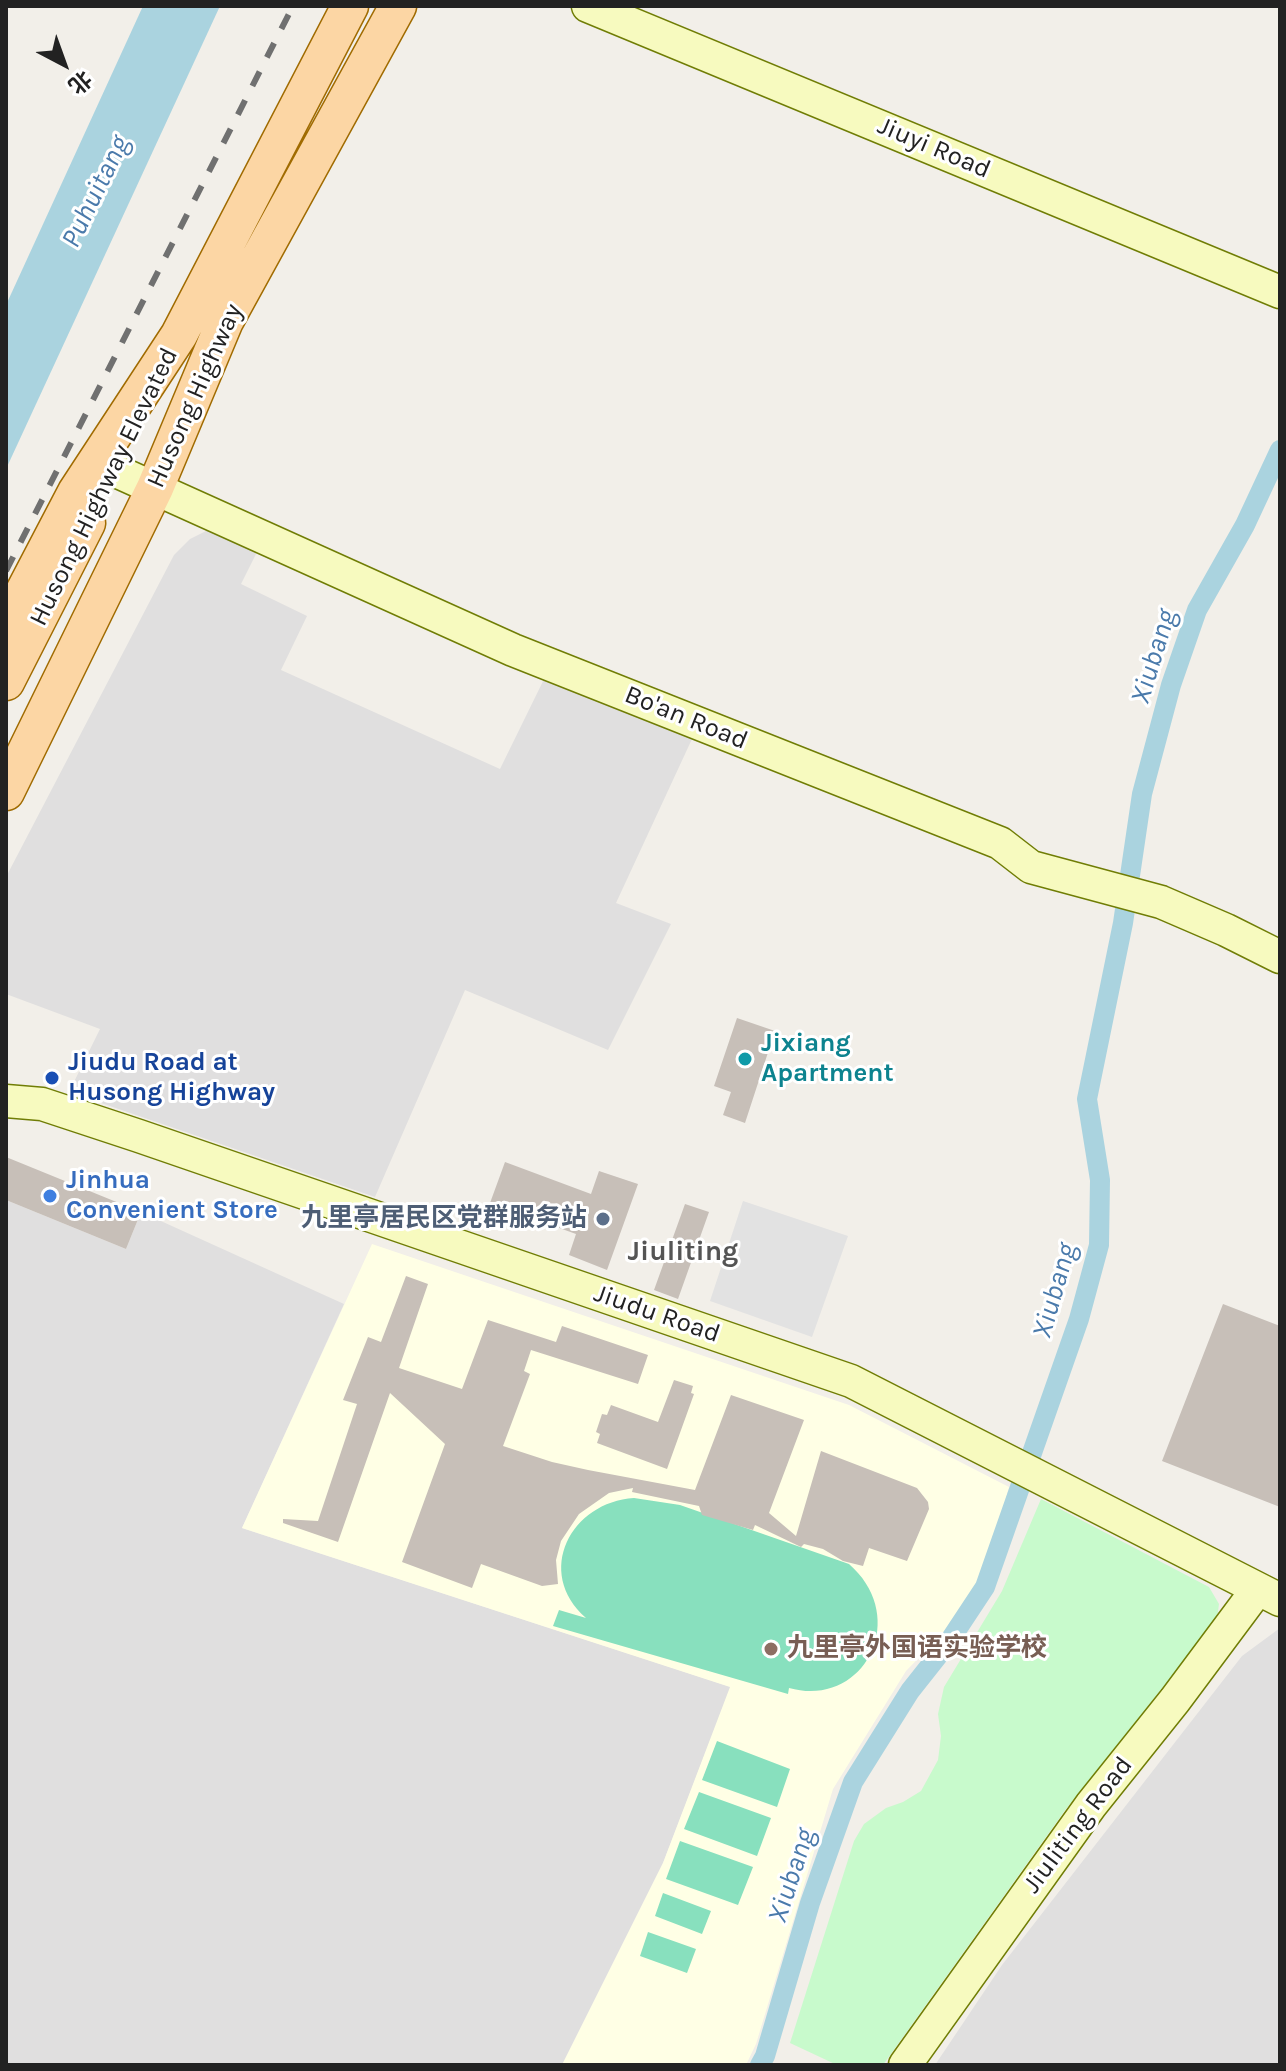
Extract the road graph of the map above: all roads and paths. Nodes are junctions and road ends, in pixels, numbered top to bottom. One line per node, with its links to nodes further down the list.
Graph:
1 (350, 6): 5 (main road, Husong Highway)
2 (398, 6): 5 (main road, Husong Highway)
3 (588, 6): 4 (street, Jiuyi Road)
4 (1280, 292)
5 (125, 474): 6 (main road, Husong Highway); 7 (main road, Husong Highway Elevated); 8 (main road, Husong Highway Elevated); 9 (main road, Husong Highway); 10 (street, Bo'an Road)
6 (6, 626)
7 (6, 682)
8 (6, 737)
9 (6, 792)
10 (1280, 957)
11 (6, 1101): 12 (street, Jiudu Road)
12 (1269, 1595): 13 (street, Jiuliting Road)
13 (905, 2065)

